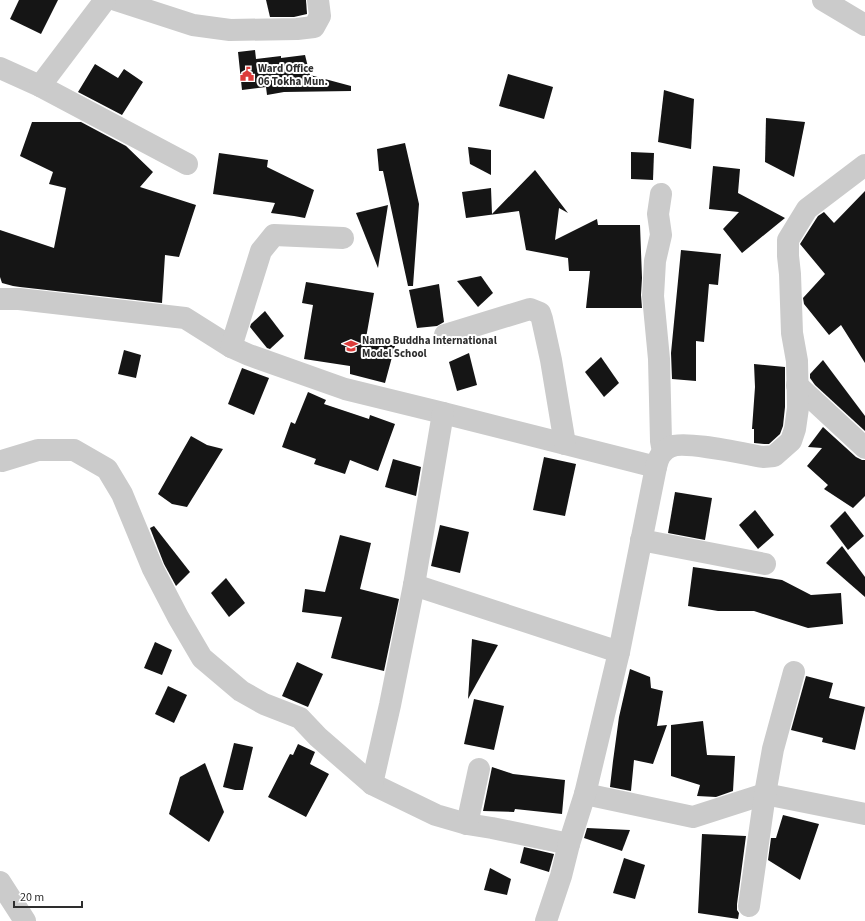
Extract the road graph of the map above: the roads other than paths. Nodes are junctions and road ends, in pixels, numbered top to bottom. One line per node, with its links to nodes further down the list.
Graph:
1 (105, 0): 7 (street)
2 (116, 0): 3 (street)
3 (318, 0)
4 (823, 0): 5 (street)
5 (865, 26)
6 (0, 68): 7 (street)
7 (40, 86): 8 (street)
8 (187, 164)
9 (865, 165): 15 (street)
10 (661, 194): 19 (street)
11 (343, 238): 14 (street)
12 (0, 299): 14 (street)
13 (445, 335): 17 (street)
14 (231, 347): 16 (street)
15 (797, 385): 18 (street); 19 (street)
16 (443, 413): 17 (street); 23 (street)
17 (565, 444): 19 (street)
18 (865, 448)
19 (659, 459): 21 (street)
20 (1, 460): 27 (street)
21 (641, 540): 22 (street); 24 (street)
22 (765, 564)
23 (414, 585): 24 (street); 27 (street)
24 (619, 652): 28 (street)
25 (794, 672): 29 (street)
26 (479, 769): 31 (street)
27 (372, 784): 31 (street)
28 (585, 794): 29 (street); 32 (street)
29 (765, 794): 30 (street); 34 (street)
30 (865, 814)
31 (467, 824): 32 (street)
32 (569, 844): 36 (street)
33 (0, 882): 35 (street)
34 (749, 906)
35 (25, 921)
36 (546, 921)

